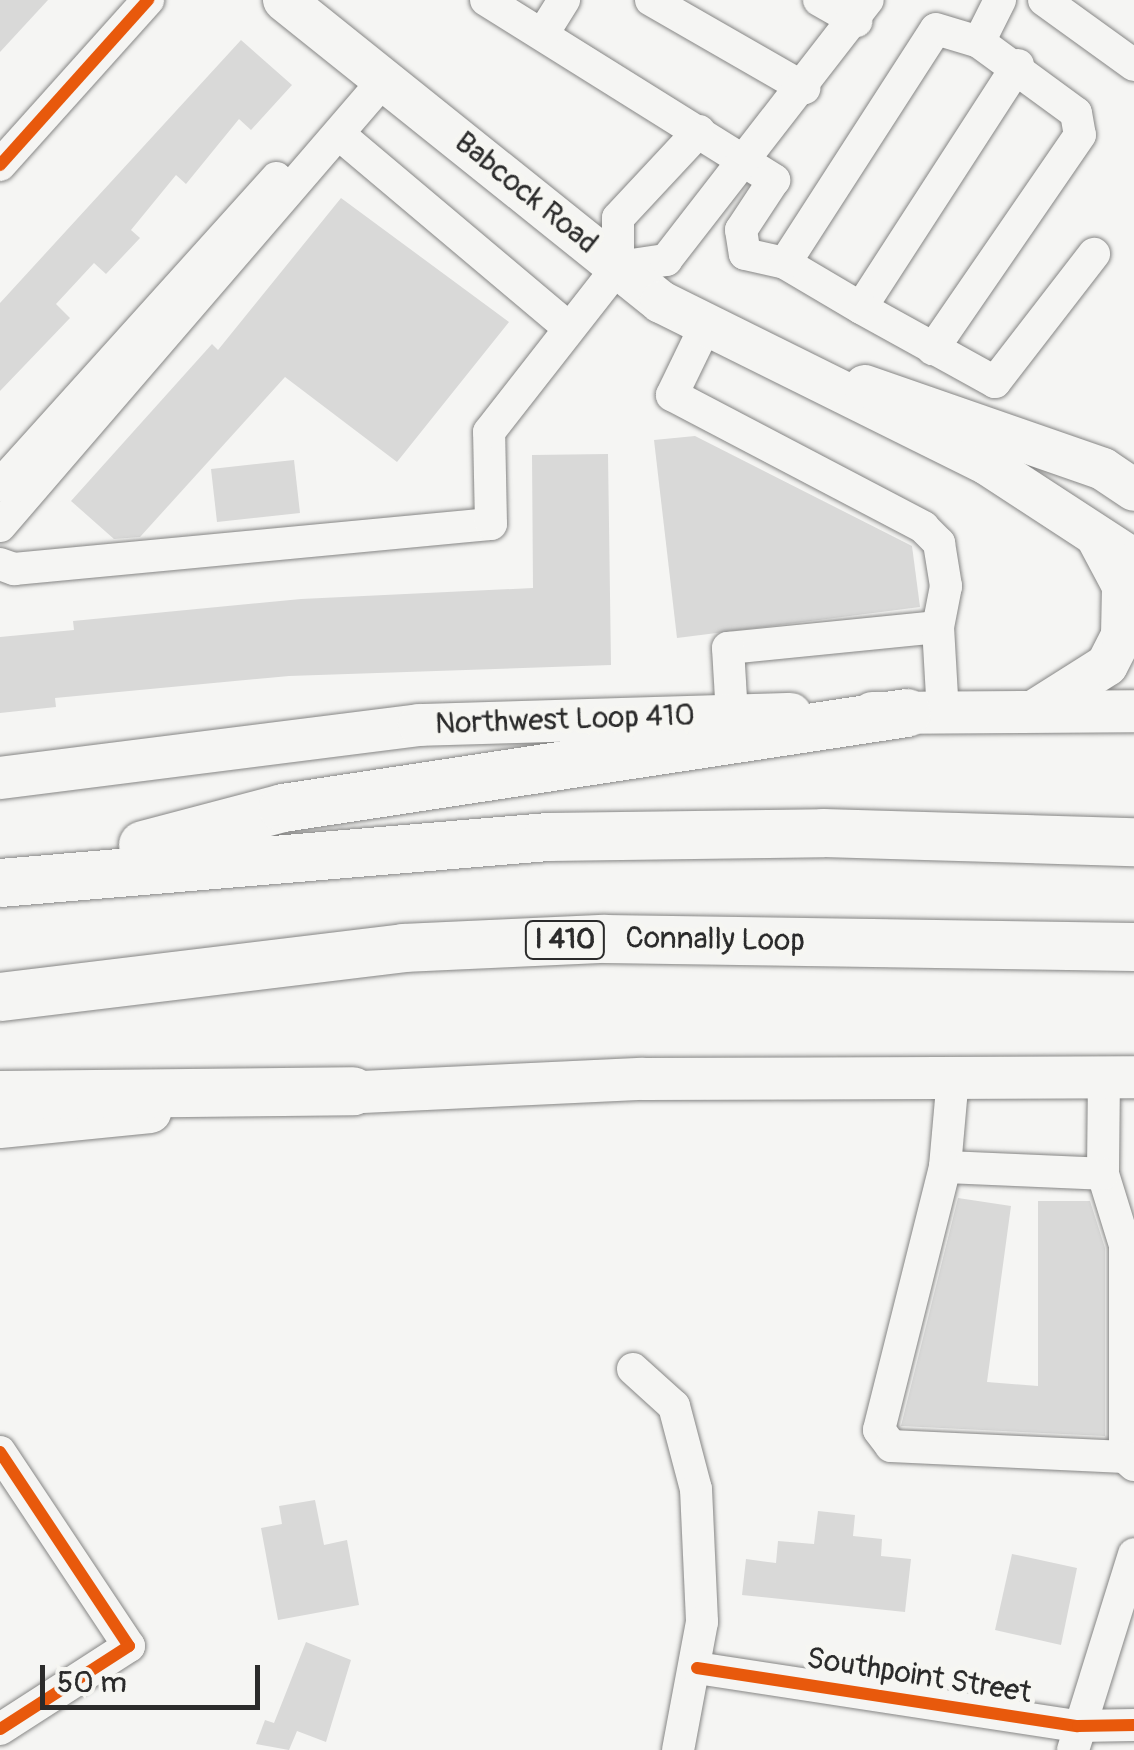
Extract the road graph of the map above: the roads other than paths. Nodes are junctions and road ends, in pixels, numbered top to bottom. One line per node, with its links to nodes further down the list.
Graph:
1 (148, 0): 19 (street)
2 (284, 0): 14 (main road, Babcock Road)
3 (486, 0): 10 (street)
4 (564, 0): 10 (street)
5 (650, 0): 15 (street)
6 (819, 0): 9 (street)
7 (1000, 0): 11 (street)
8 (1044, 0): 13 (street)
9 (862, 10): 15 (street)
10 (544, 32): 16 (street)
11 (979, 42): 12 (street); 21 (street)
12 (1018, 65): 23 (street); 26 (street)
13 (1134, 65)
14 (378, 75): 17 (street); 22 (main road, Babcock Road); 28 (street)
15 (804, 88): 18 (street)
16 (699, 131): 18 (street); 22 (street)
17 (341, 136): 25 (street); 30 (street)
18 (742, 156): 21 (street); 22 (street)
19 (0, 165)
20 (1094, 254): 26 (street)
21 (785, 263): 23 (street)
22 (618, 267): 24 (main road, Babcock Road); 25 (street)
23 (860, 308): 26 (street)
24 (706, 325): 27 (main road, Babcock Road); 34 (street)
25 (567, 326): 33 (street)
26 (933, 349)
27 (783, 363): 29 (main road, Babcock Road); 31 (main road, Babcock Road)
28 (0, 486)
29 (1134, 490)
30 (0, 526)
31 (1092, 531): 32 (main road, Babcock Road); 37 (main road)
32 (1134, 560)
33 (0, 564)
34 (938, 628): 36 (street); 38 (street)
35 (1134, 711): 37 (main road, Northwest Loop 410)
36 (925, 712): 37 (main road, Northwest Loop 410); 38 (main road, Northwest Loop 410); 41 (highway)
37 (1002, 713)
38 (732, 715): 39 (main road, Northwest Loop 410)
39 (0, 778)
40 (1134, 842): 41 (highway)
41 (0, 883)
42 (1134, 947): 43 (highway, Connally Loop / I 410)
43 (0, 996)
44 (954, 1077): 45 (main road); 46 (main road); 49 (street)
45 (1119, 1077): 50 (street)
46 (353, 1091): 47 (highway); 48 (main road)
47 (0, 1095)
48 (0, 1127)
49 (945, 1167): 50 (street); 53 (street)
50 (1103, 1174): 53 (street)
51 (633, 1369): 55 (street)
52 (0, 1452): 57 (street)
53 (1129, 1461)
54 (1134, 1554): 58 (street)
55 (697, 1668): 58 (street, Southpoint Street); 59 (street)
56 (1134, 1726): 58 (street, Southpoint Street)
57 (0, 1729)
58 (1075, 1738)
59 (678, 1750)

